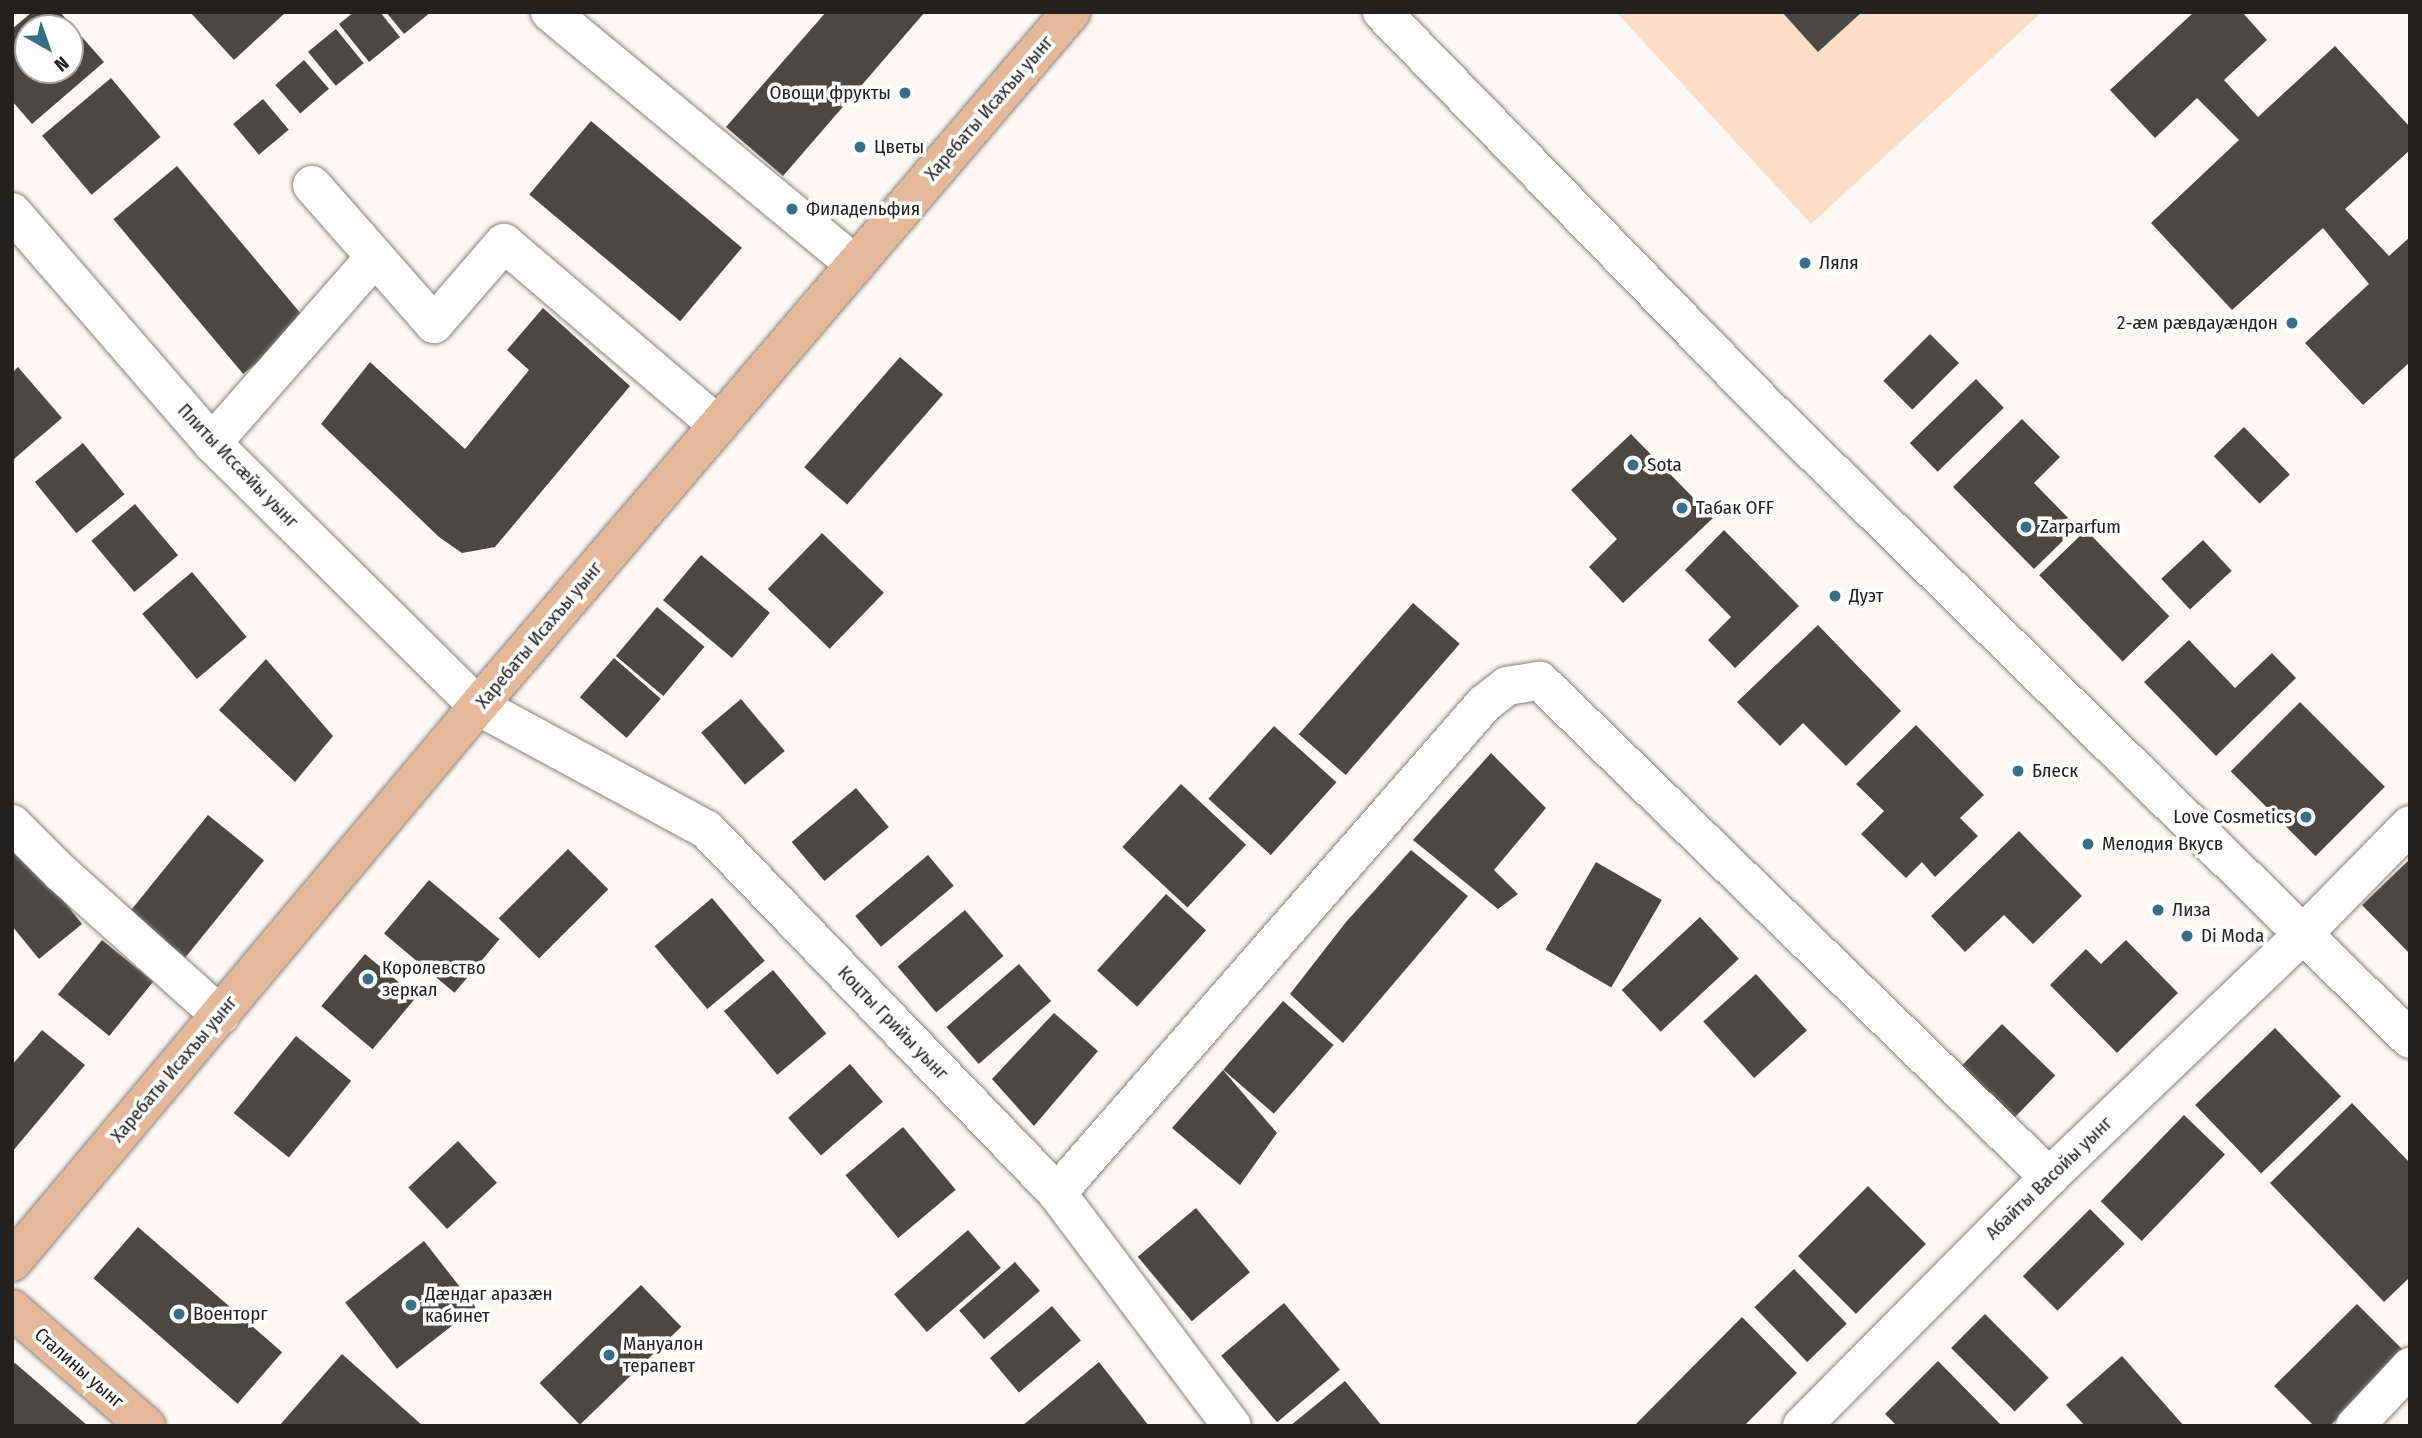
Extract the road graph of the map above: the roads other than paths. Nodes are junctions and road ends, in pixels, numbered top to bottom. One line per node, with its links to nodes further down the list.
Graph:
1 (550, 12): 7 (street)
2 (1070, 12): 7 (main road, Харебаты Исахъы уынг)
3 (1382, 12): 13 (street)
4 (312, 185): 6 (street)
5 (12, 212): 9 (street, Плиты Иссæйы уынг)
6 (375, 257): 8 (street); 9 (street)
7 (855, 264): 8 (main road, Харебаты Исахъы уынг)
8 (718, 425): 10 (main road, Харебаты Исахъы уынг)
9 (212, 443): 10 (street, Плиты Иссæйы уынг)
10 (478, 705): 14 (main road, Харебаты Исахъы уынг); 17 (street, Коцты Грийы уынг)
11 (12, 824): 14 (street)
12 (2410, 825): 13 (street, Абайты Васойы уынг)
13 (2302, 935): 15 (street); 16 (street, Абайты Васойы уынг)
14 (220, 1015): 18 (main road, Харебаты Исахъы уынг)
15 (2410, 1040)
16 (2049, 1177): 17 (street); 23 (street, Абайты Васойы уынг)
17 (1057, 1193): 22 (street, Коцты Грийы уынг)
18 (12, 1262)
19 (12, 1309): 21 (main road, Сталины уынг)
20 (2410, 1367): 24 (street)
21 (146, 1426)
22 (1232, 1426)
23 (1802, 1426)
24 (2355, 1426)

